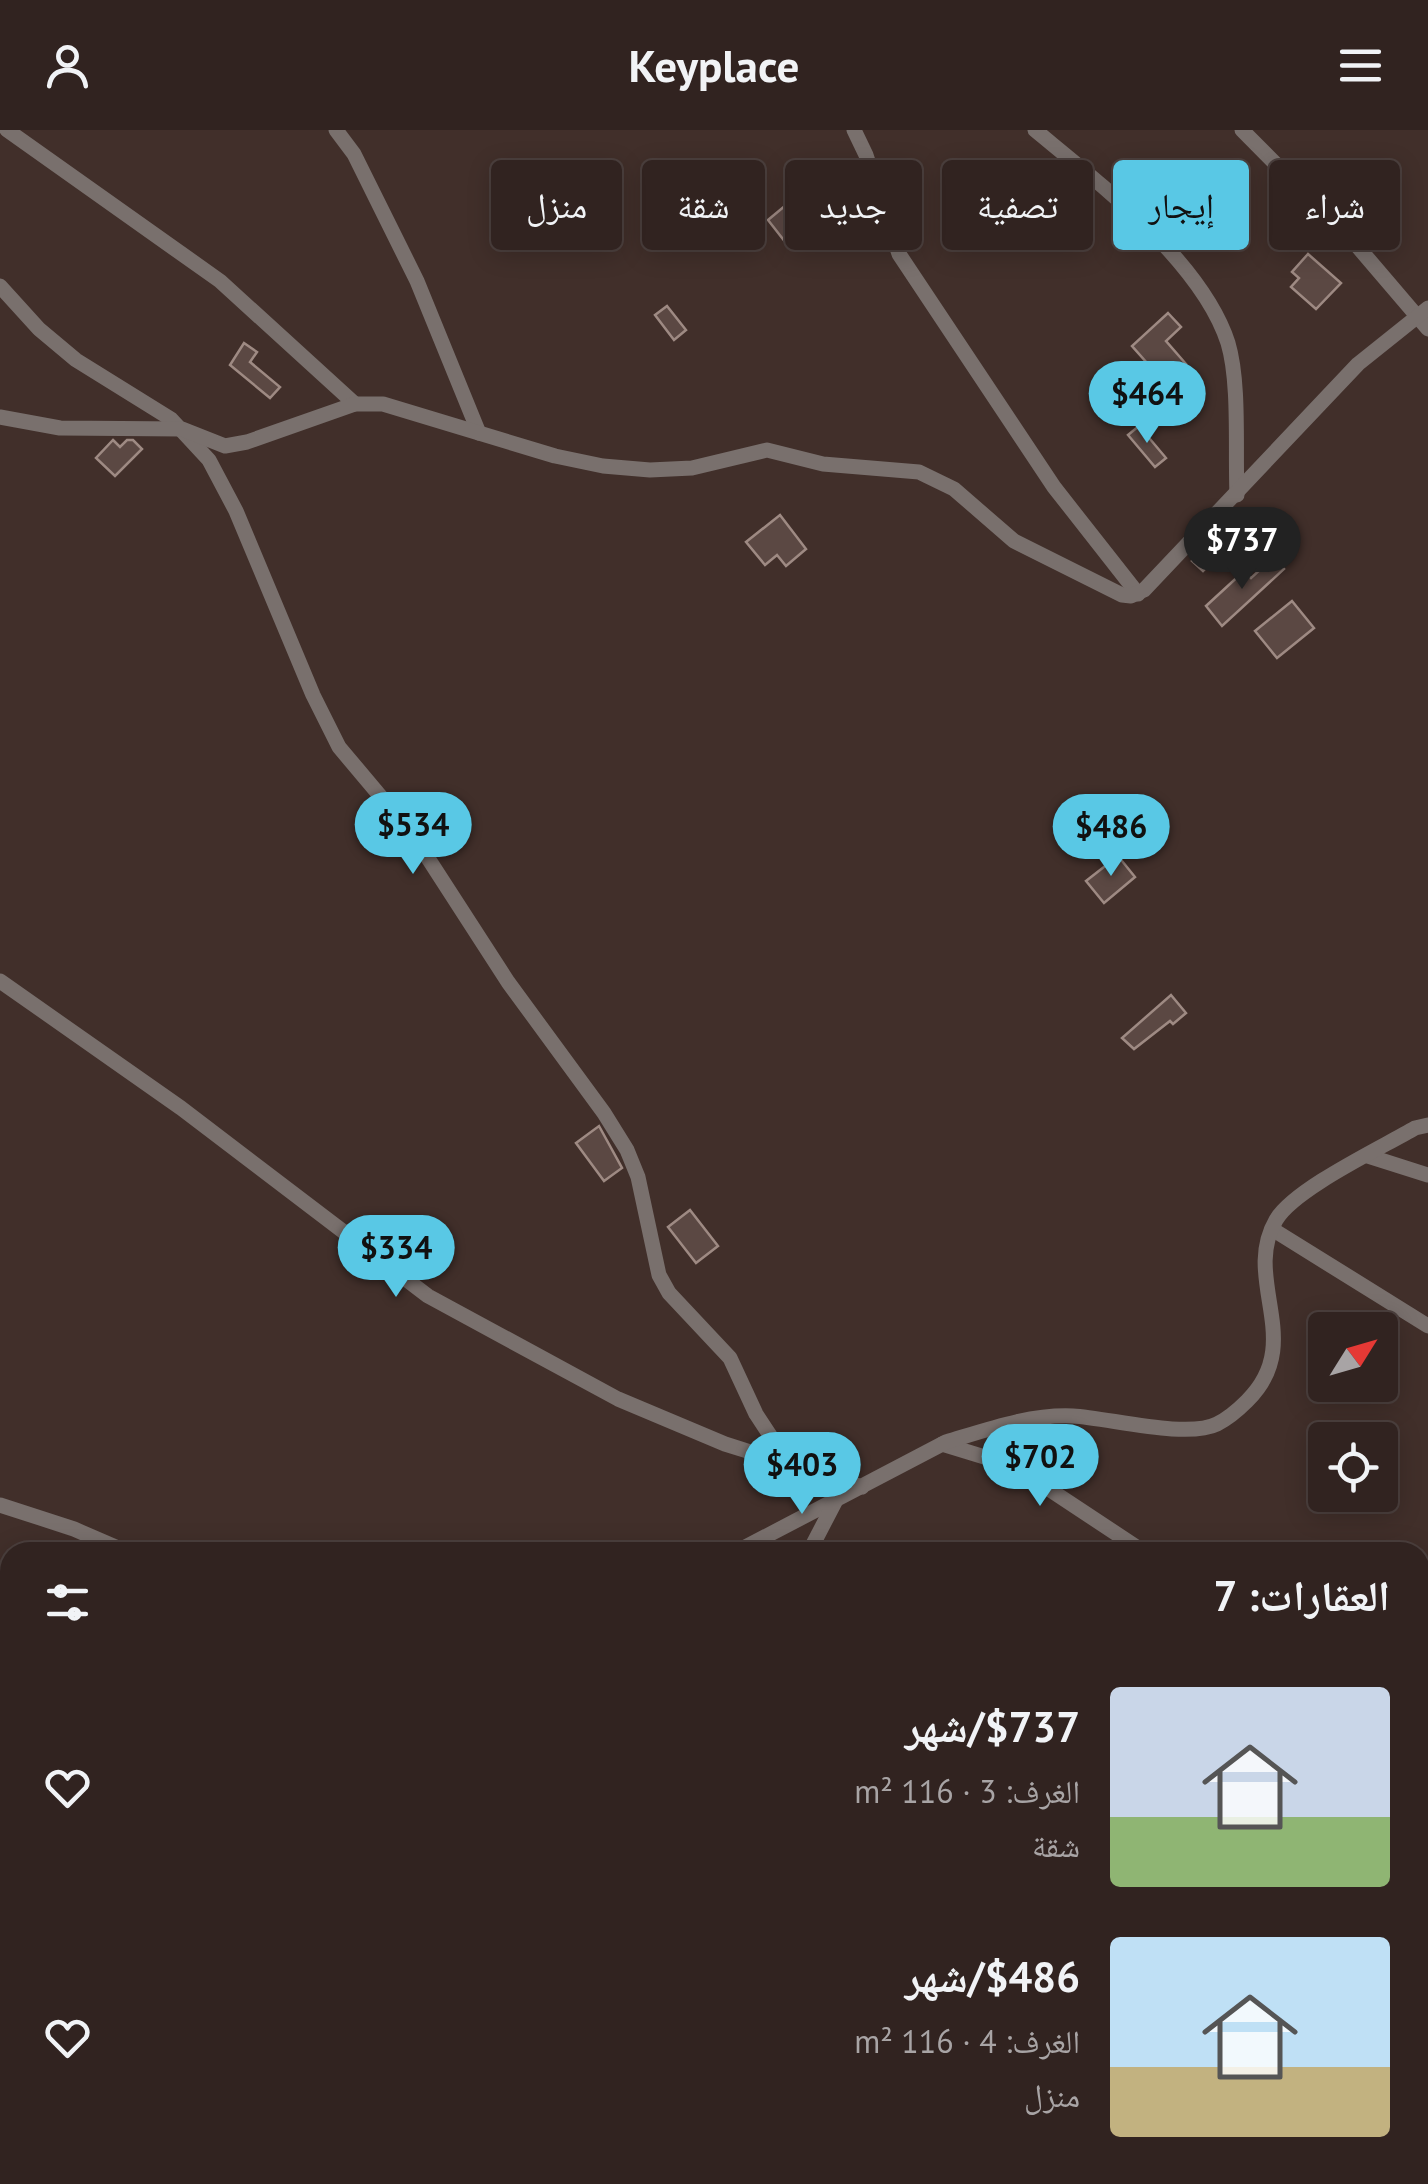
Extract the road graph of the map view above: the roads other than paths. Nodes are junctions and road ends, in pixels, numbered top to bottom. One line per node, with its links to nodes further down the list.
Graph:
1 (7, 130): 8 (street)
2 (336, 130): 11 (street)
3 (854, 130): 13 (street)
4 (1035, 130): 12 (street)
5 (1242, 130): 7 (street)
6 (0, 286): 10 (street)
7 (1425, 318): 12 (street)
8 (356, 404): 10 (street); 11 (street)
9 (0, 417): 10 (street)
10 (182, 430): 21 (street)
11 (478, 433): 13 (street)
12 (1237, 495): 13 (street)
13 (1138, 594)
14 (0, 982): 21 (street)
15 (1428, 1125): 16 (street)
16 (1368, 1156): 17 (street); 18 (street)
17 (1428, 1175)
18 (1272, 1228): 19 (street); 20 (street)
19 (1428, 1326)
20 (942, 1444): 22 (street); 28 (street)
21 (812, 1471): 22 (street)
22 (862, 1487): 23 (street)
23 (836, 1502): 26 (street); 27 (street)
24 (0, 1505): 25 (street)
25 (105, 1542)
26 (756, 1542)
27 (814, 1542)
28 (1129, 1542)

